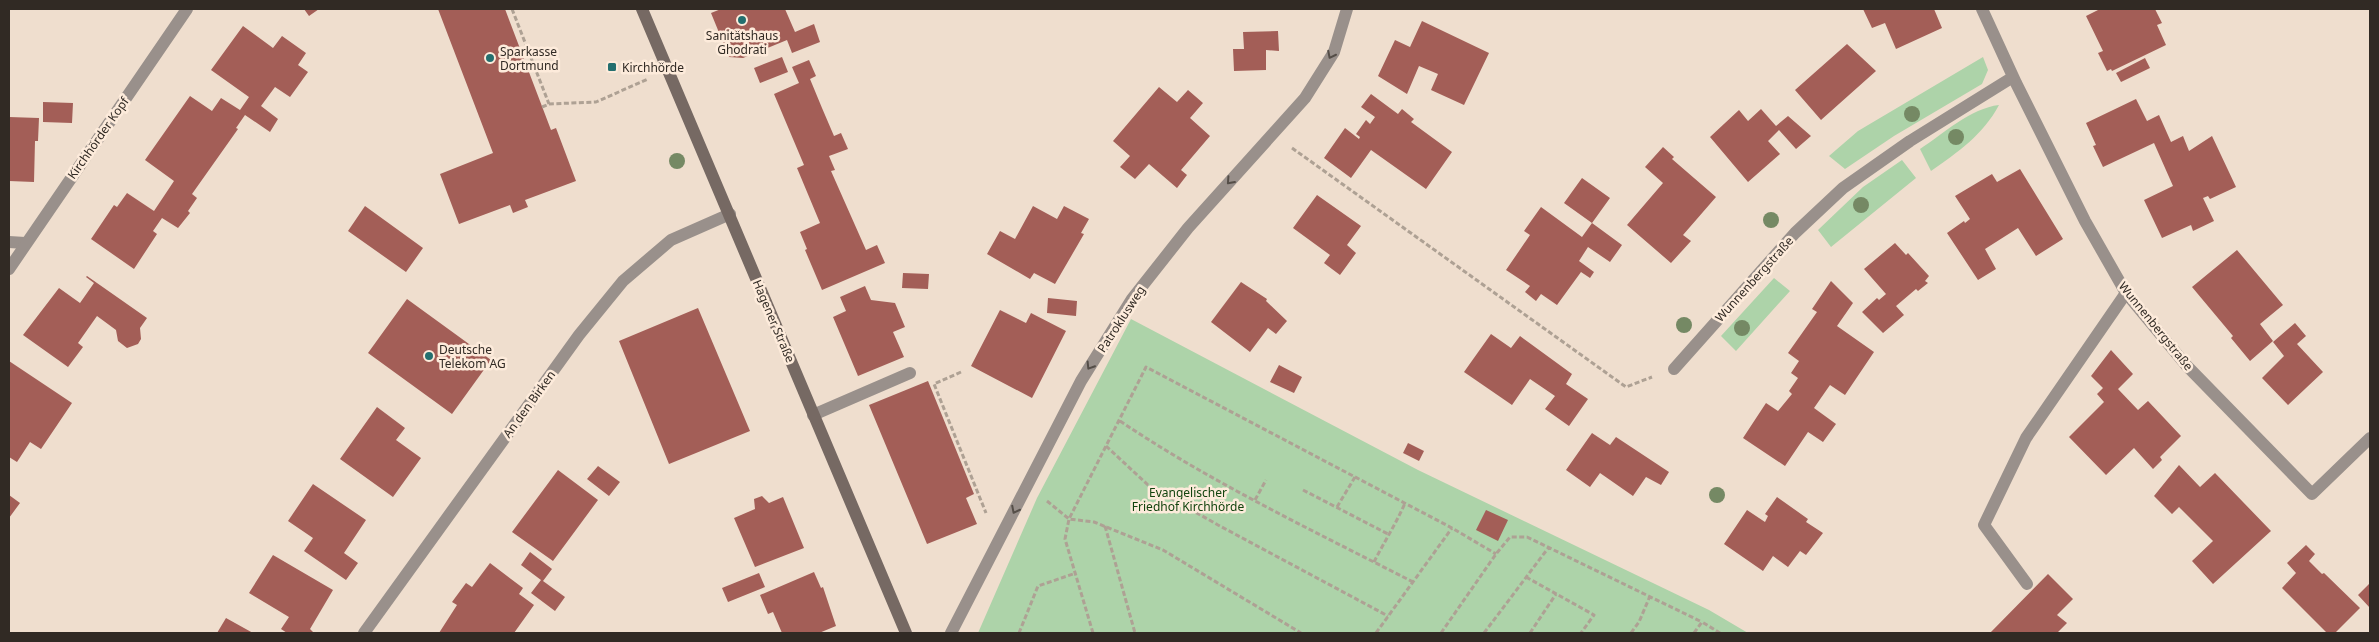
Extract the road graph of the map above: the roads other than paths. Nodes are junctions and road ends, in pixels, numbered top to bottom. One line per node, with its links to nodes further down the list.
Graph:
1 (187, 9): 8 (street, Kirchhörder Kopf)
2 (642, 9): 6 (main road, Hagener Straße)
3 (1347, 9): 18 (street, Patroklusweg, one-way to 18)
4 (1982, 9): 5 (street, Wunnenbergstraße)
5 (2013, 76): 10 (street, Wunnenbergstraße); 11 (street, Wunnenbergstraße)
6 (730, 214): 13 (main road, Hagener Straße); 16 (street, An den Birken)
7 (9, 242): 8 (street)
8 (25, 243): 9 (street, Kirchhörder Kopf)
9 (9, 269)
10 (2126, 293): 14 (street, Wunnenbergstraße); 15 (street)
11 (1674, 369)
12 (910, 373): 13 (street)
13 (813, 415): 17 (main road, Hagener Straße)
14 (2370, 438)
15 (2027, 584)
16 (364, 633)
17 (906, 633)
18 (951, 633)

